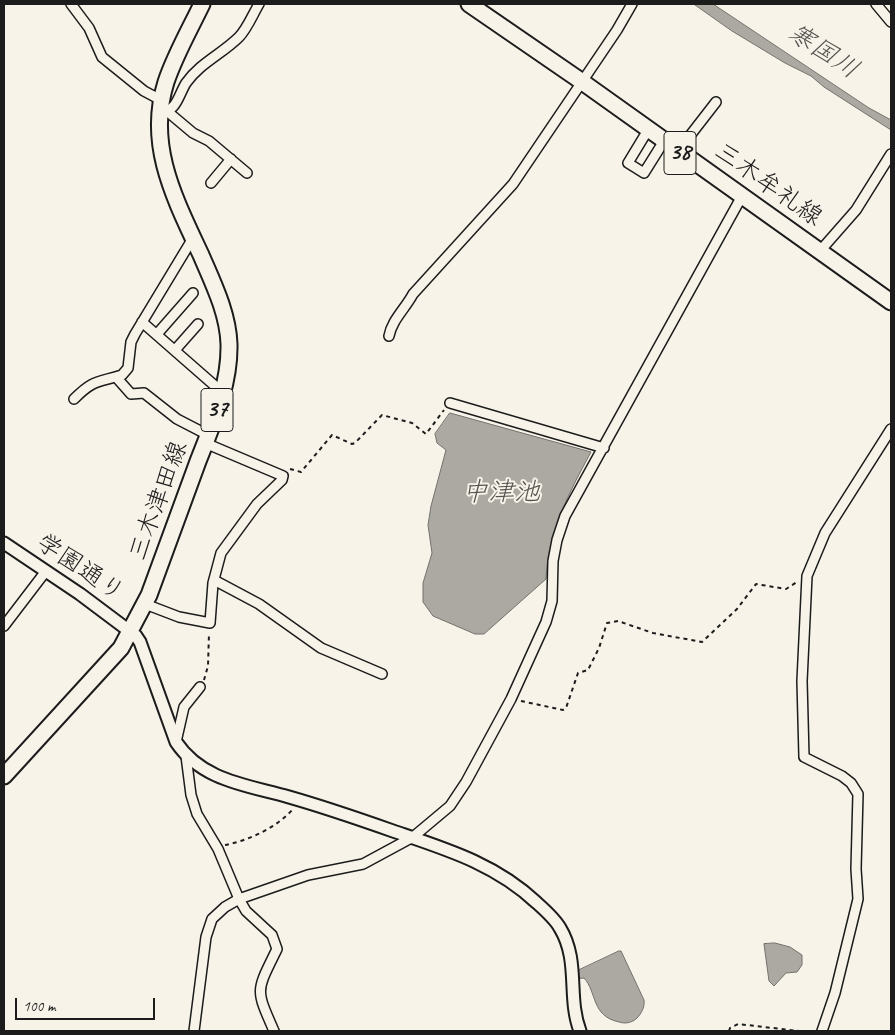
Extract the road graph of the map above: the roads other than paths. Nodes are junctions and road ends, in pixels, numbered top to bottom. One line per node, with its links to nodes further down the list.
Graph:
1 (71, 4): 10 (street)
2 (202, 4): 10 (main road, 三木津田線 / 37)
3 (259, 4): 10 (street)
4 (470, 4): 8 (main road, 三木牟礼線 / 38)
5 (632, 4): 8 (street)
6 (876, 4): 7 (street)
7 (891, 22)
8 (581, 81): 11 (main road, 三木牟礼線 / 38); 26 (street)
9 (716, 102): 13 (street)
10 (163, 108): 15 (street); 19 (main road, 三木津田線 / 37)
11 (648, 130): 12 (main road, 三木牟礼線 / 38); 12 (street)
12 (664, 142): 13 (main road, 三木牟礼線 / 38)
13 (678, 151): 18 (main road, 三木牟礼線 / 38)
14 (891, 154): 20 (street)
15 (231, 160): 16 (street); 17 (street)
16 (247, 173)
17 (211, 183)
18 (742, 196): 20 (main road, 三木牟礼線 / 38); 34 (street)
19 (193, 238): 23 (street); 29 (main road, 三木津田線 / 37)
20 (820, 251): 22 (main road, 三木牟礼線 / 38)
21 (193, 293): 25 (street)
22 (891, 302)
23 (142, 322): 25 (street); 28 (street)
24 (198, 324): 27 (street)
25 (156, 334): 27 (street)
26 (389, 336)
27 (175, 350): 29 (street)
28 (116, 377): 30 (street); 33 (street)
29 (222, 392): 33 (main road, 三木津田線 / 37)
30 (74, 399)
31 (450, 403): 34 (street)
32 (891, 429): 51 (street)
33 (206, 439): 37 (street); 38 (main road, 三木津田線 / 37)
34 (604, 448): 46 (street)
35 (4, 543): 36 (street, 学園通り)
36 (46, 571): 39 (street); 40 (street, 学園通り)
37 (214, 580): 38 (street); 41 (street)
38 (145, 604): 40 (main road, 三木津田線 / 37)
39 (4, 626)
40 (130, 630): 43 (street); 45 (main road, 三木津田線 / 37)
41 (382, 674)
42 (200, 687): 43 (street)
43 (176, 742): 44 (street)
44 (186, 756): 46 (street); 47 (street)
45 (4, 776)
46 (413, 837): 47 (street); 50 (street)
47 (239, 899): 48 (street); 49 (street)
48 (194, 1031)
49 (274, 1031)
50 (580, 1031)
51 (822, 1031)

